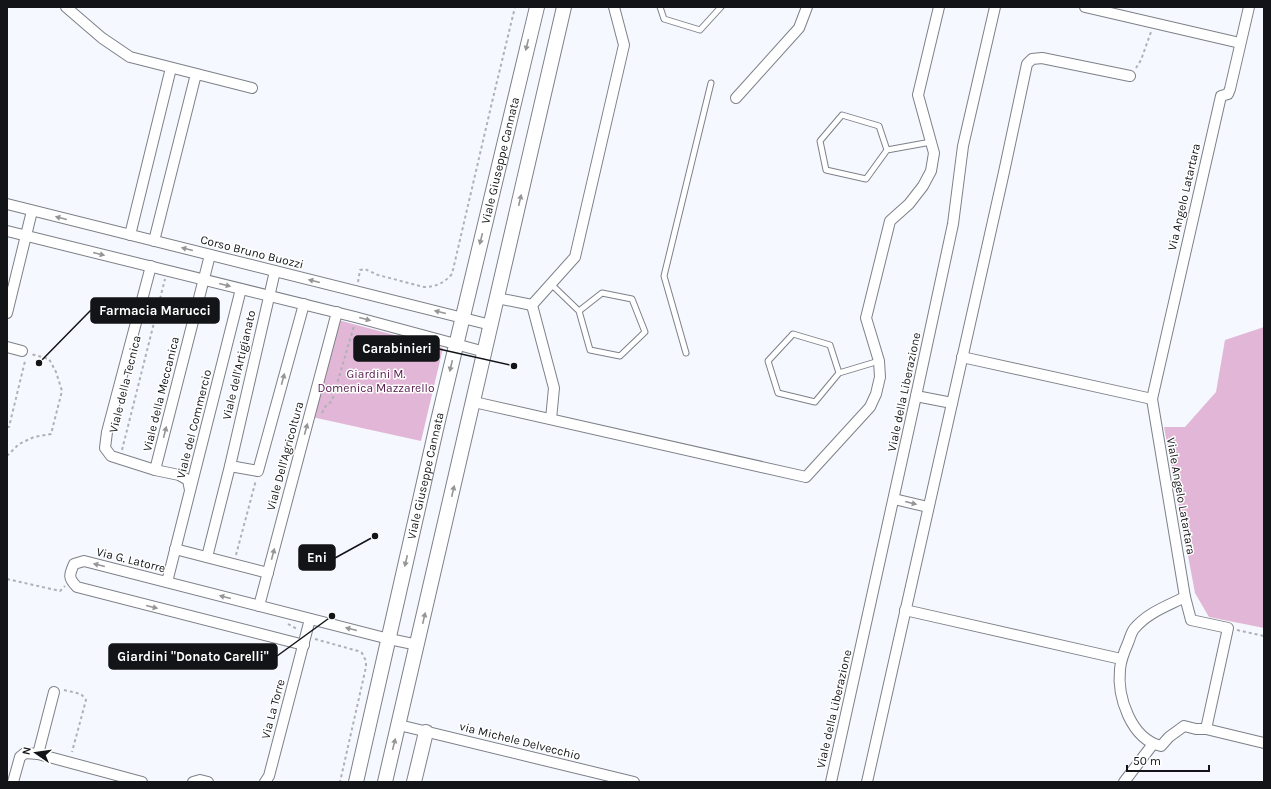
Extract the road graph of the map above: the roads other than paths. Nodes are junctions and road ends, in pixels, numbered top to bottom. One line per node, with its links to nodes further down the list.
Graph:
1 (66, 7): 13 (street)
2 (537, 7): 40 (street, Viale Giuseppe Cannata, one-way to 40)
3 (564, 7): 34 (street, one-way to 3)
4 (614, 7): 31 (street)
5 (660, 7): 6 (lane)
6 (721, 7)
7 (807, 7): 18 (street)
8 (939, 7): 19 (street)
9 (995, 7): 50 (street, Viale della Liberazione)
10 (1085, 7): 12 (street)
11 (1249, 7): 12 (street, Via Angelo Latartara)
12 (1240, 43): 51 (street, Via Angelo Latartara)
13 (171, 68): 14 (street); 24 (street)
14 (196, 74): 17 (street); 26 (street)
15 (1130, 76): 47 (street)
16 (711, 83): 46 (lane)
17 (252, 88)
18 (736, 98)
19 (931, 142): 20 (lane); 48 (street)
20 (887, 150): 20 (lane)
21 (7, 204): 22 (street, Corso Bruno Buozzi)
22 (32, 211): 24 (street, Corso Bruno Buozzi, one-way to 22); 25 (street)
23 (7, 231): 25 (street)
24 (130, 235): 26 (street, Corso Bruno Buozzi)
25 (26, 236): 28 (street, one-way to 28); 39 (street)
26 (154, 241): 27 (street, Corso Bruno Buozzi, one-way to 26)
27 (210, 255): 29 (street, Corso Bruno Buozzi); 30 (street, Viale della Meccanica)
28 (152, 266): 30 (street); 55 (street, Viale della Tecnica)
29 (275, 271): 33 (street, Viale dell'Artigianato); 40 (street, Corso Bruno Buozzi, one-way to 29)
30 (204, 279): 32 (street, one-way to 32); 57 (street, Viale della Meccanica, one-way to 30)
31 (551, 284): 36 (street); 37 (lane)
32 (241, 289): 33 (street); 58 (street, Viale del Commercio)
33 (269, 295): 35 (street); 56 (street, Viale dell'Artigianato)
34 (497, 298): 36 (street); 41 (street)
35 (304, 304): 38 (street); 56 (street, one-way to 35)
36 (532, 305): 54 (street)
37 (579, 311): 37 (lane)
38 (337, 312): 42 (street, one-way to 42); 63 (street, Viale Dell'Agricoltura, one-way to 38)
39 (7, 313)
40 (462, 318): 41 (street, Corso Bruno Buozzi); 42 (street, Viale Giuseppe Cannata)
41 (491, 325): 45 (street)
42 (456, 344): 45 (street); 69 (street, Viale Giuseppe Cannata, one-way to 69)
43 (7, 347): 44 (street)
44 (22, 351)
45 (485, 352): 52 (street)
46 (686, 353)
47 (962, 357): 51 (street); 53 (street)
48 (879, 360): 49 (lane); 54 (street)
49 (839, 373): 49 (lane)
50 (916, 396): 53 (street); 59 (street, Viale della Liberazione)
51 (1152, 399): 65 (street, Viale Angelo Latartara)
52 (474, 402): 54 (street); 71 (street, one-way to 52)
53 (952, 403): 60 (street)
54 (551, 419)
55 (106, 448): 57 (street, Viale del Commercio)
56 (230, 466): 62 (street, Viale dell'Artigianato)
57 (155, 470): 58 (street, Viale del Commercio)
58 (190, 491): 61 (street)
59 (894, 499): 60 (street, one-way to 60); 89 (street, Viale della Liberazione)
60 (928, 507): 67 (street)
61 (175, 549): 62 (street); 64 (street)
62 (207, 557): 63 (street)
63 (268, 573): 66 (street, Viale Dell'Agricoltura)
64 (167, 582): 66 (street, Via G. Latorre, one-way to 64); 70 (street, Via G. Latorre, one-way to 70)
65 (1185, 597): 72 (street); 75 (street, Viale Angelo Latartara)
66 (259, 606): 68 (street, Via G. Latorre)
67 (905, 610): 72 (street); 90 (street)
68 (310, 619): 69 (street, Via G. Latorre, one-way to 68); 70 (street, Via La Torre)
69 (389, 639): 71 (street, Via G. Latorre); 85 (street, Viale Giuseppe Cannata)
70 (304, 645): 84 (street, Via La Torre)
71 (418, 645): 74 (street)
72 (1121, 659): 78 (street)
73 (54, 692): 79 (street)
74 (399, 725): 76 (street, via Michele Delvecchio); 86 (street, one-way to 74)
75 (1206, 729): 77 (street); 78 (street)
76 (426, 732): 87 (street); 88 (street, via Michele Delvecchio)
77 (1264, 743)
78 (1153, 744): 91 (street)
79 (38, 754): 80 (street); 81 (street)
80 (14, 782)
81 (142, 782)
82 (193, 782): 83 (street)
83 (208, 782)
84 (265, 782)
85 (356, 782)
86 (385, 782)
87 (414, 782)
88 (634, 782)
89 (831, 782)
90 (867, 782)
91 (1124, 782)

